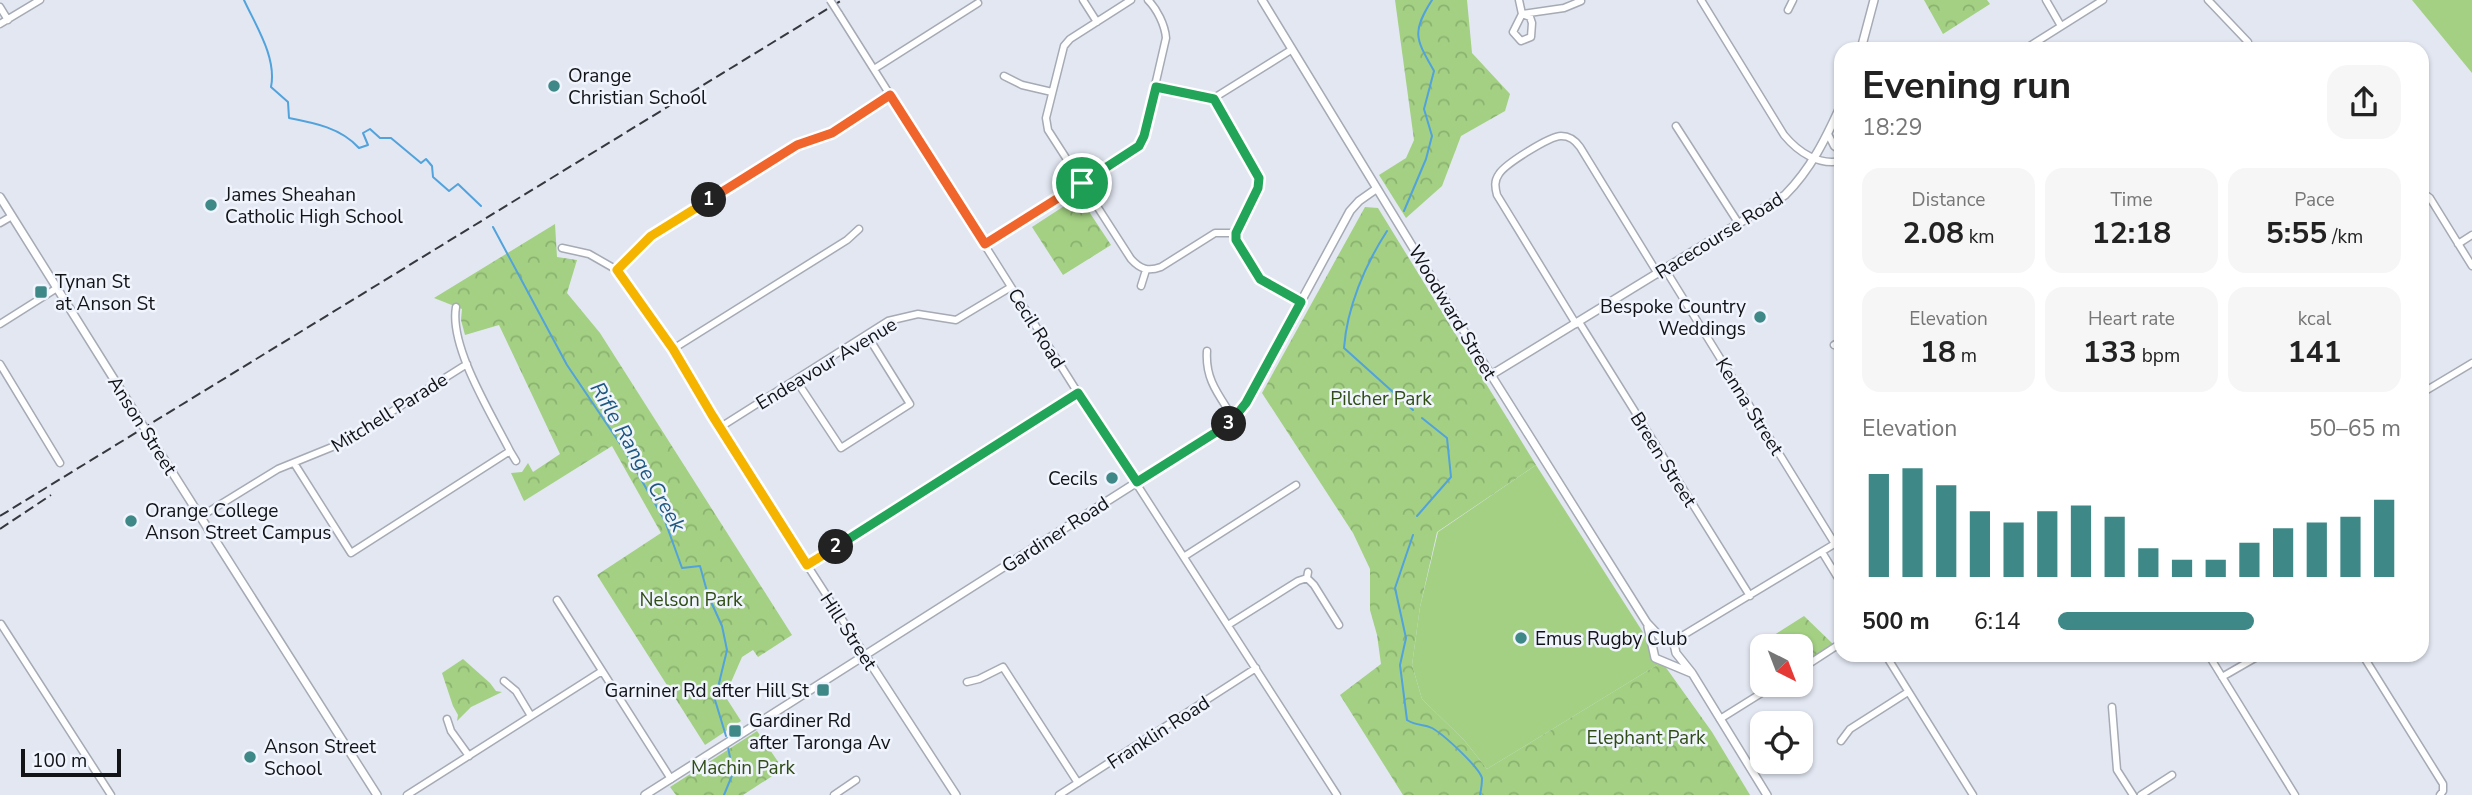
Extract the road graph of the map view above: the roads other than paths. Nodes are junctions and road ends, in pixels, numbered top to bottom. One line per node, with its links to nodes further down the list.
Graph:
1 (40, 0): 18 (street)
2 (830, 0): 26 (street, Cecil Road, bridge)
3 (1083, 0): 19 (street)
4 (1131, 0): 19 (street)
5 (1148, 0): 28 (street)
6 (1262, 0): 25 (street, Woodward Street)
7 (1519, 0): 14 (street)
8 (1700, 0): 36 (street)
9 (1793, 0): 17 (street)
10 (1874, 0): 22 (street)
11 (2046, 0): 21 (street)
12 (2104, 0): 21 (street)
13 (2208, 0): 24 (street)
14 (1581, 1)
15 (978, 3): 26 (street)
16 (0, 7): 18 (street)
17 (1788, 10)
18 (8, 19): 20 (street)
19 (1097, 22): 29 (street)
20 (0, 24)
21 (2061, 26): 23 (street)
22 (1863, 42)
23 (2036, 42)
24 (2248, 42)
25 (1291, 50): 31 (street); 39 (street, Woodward Street)
26 (874, 69): 30 (street, Cecil Road)
27 (1004, 76): 29 (street)
28 (1156, 87): 31 (street); 38 (street)
29 (1052, 92): 38 (street)
30 (890, 95): 48 (street, Cecil Road); 53 (street)
31 (1214, 99): 46 (street)
32 (1834, 121): 34 (street, Racecourse Road)
33 (1676, 126): 44 (street)
34 (1828, 134): 35 (street); 36 (street, Racecourse Road)
35 (1834, 144)
36 (1815, 158): 37 (street); 44 (street, Racecourse Road)
37 (1834, 162)
38 (1082, 183): 48 (street); 54 (street)
39 (1377, 189): 59 (street, Gardiner Road); 69 (street, Woodward Street)
40 (0, 197): 42 (street, Anson Street)
41 (2429, 197): 49 (street)
42 (12, 216): 43 (street); 58 (street, Anson Street)
43 (0, 223)
44 (1739, 224): 52 (street, Racecourse Road)
45 (859, 229): 64 (street)
46 (1236, 233): 54 (street); 59 (street)
47 (2472, 235): 49 (street)
48 (985, 244): 57 (street, Cecil Road)
49 (2458, 244): 51 (street)
50 (562, 248): 53 (street, Hill Street)
51 (2472, 266)
52 (1665, 269): 55 (street, Racecourse Road); 82 (street, Kenna Street)
53 (617, 270): 64 (street, Hill Street)
54 (1146, 270): 56 (street)
55 (1658, 274): 61 (street, Racecourse Road); 61 (street, Breen Street)
56 (1141, 286)
57 (1011, 287): 63 (street, Endeavour Avenue); 72 (street, Cecil Road)
58 (57, 288): 62 (street); 81 (street, Anson Street, bridge)
59 (1301, 302): 73 (street, Gardiner Road)
60 (456, 307): 68 (street)
61 (1578, 323): 69 (street, Racecourse Road); 88 (street, Breen Street)
62 (0, 324)
63 (867, 335): 70 (street, Endeavour Avenue); 70 (street)
64 (673, 349): 74 (street, Hill Street)
65 (1207, 351): 73 (street)
66 (2472, 362): 71 (street)
67 (0, 364): 77 (street)
68 (467, 364): 75 (street); 78 (street, Mitchell Parade)
69 (1491, 375): 90 (street, Woodward Street)
70 (796, 380): 74 (street, Endeavour Avenue)
71 (2429, 389)
72 (1078, 393): 79 (street, Cecil Road); 86 (street)
73 (1234, 419): 79 (street, Gardiner Road)
74 (719, 428): 86 (street, Hill Street)
75 (510, 452): 76 (street); 78 (street)
76 (516, 461)
77 (60, 463)
78 (294, 463): 81 (street, Mitchell Parade)
79 (1137, 482): 85 (street, Cecil Road); 99 (street, Gardiner Road)
80 (1296, 485): 85 (street)
81 (200, 517): 125 (street, Anson Street)
82 (1834, 536)
83 (1834, 544): 84 (street)
84 (1822, 552): 87 (street); 88 (street)
85 (1185, 556): 92 (street, Cecil Road)
86 (807, 565): 99 (street, Hill Street)
87 (1834, 572)
88 (1750, 596): 95 (street)
89 (557, 600): 107 (street)
90 (1647, 623): 94 (street, Woodward Street); 96 (street, Woodward Street)
91 (1, 624): 124 (street)
92 (1228, 625): 93 (street); 106 (street, Cecil Road)
93 (1339, 625)
94 (1662, 639): 95 (street); 96 (street)
95 (1672, 642): 98 (street)
96 (1654, 646): 105 (street)
97 (1834, 647): 100 (street)
98 (1676, 653): 105 (street); 108 (street)
99 (865, 655): 121 (street, Gardiner Road); 129 (street, Hill Street)
100 (1813, 660)
101 (1890, 662): 112 (street)
102 (2213, 662): 109 (street)
103 (2248, 662): 109 (street)
104 (2367, 662): 137 (street)
105 (1666, 663): 108 (street)
106 (1256, 668): 123 (street, Franklin Road); 131 (street, Cecil Road)
107 (602, 671): 115 (street); 121 (street)
108 (1692, 673): 117 (street)
109 (2222, 677): 136 (street)
110 (504, 681): 115 (street)
111 (967, 682): 123 (street)
112 (1908, 692): 118 (street); 133 (street)
113 (1755, 697): 117 (street)
114 (2112, 707): 134 (street)
115 (531, 716): 119 (street)
116 (447, 719): 119 (street)
117 (1720, 719): 132 (street)
118 (1841, 741)
119 (469, 756): 126 (street)
120 (2172, 775): 135 (street)
121 (671, 779): 127 (street, Gardiner Road)
122 (856, 780): 128 (street)
123 (1078, 783): 130 (street, Franklin Road)
124 (111, 795)
125 (377, 795)
126 (407, 795)
127 (645, 795)
128 (834, 795)
129 (956, 795)
130 (1059, 795)
131 (1337, 795)
132 (1767, 795)
133 (1973, 795)
134 (2133, 795)
135 (2141, 795)
136 (2295, 795)
137 (2440, 795)

